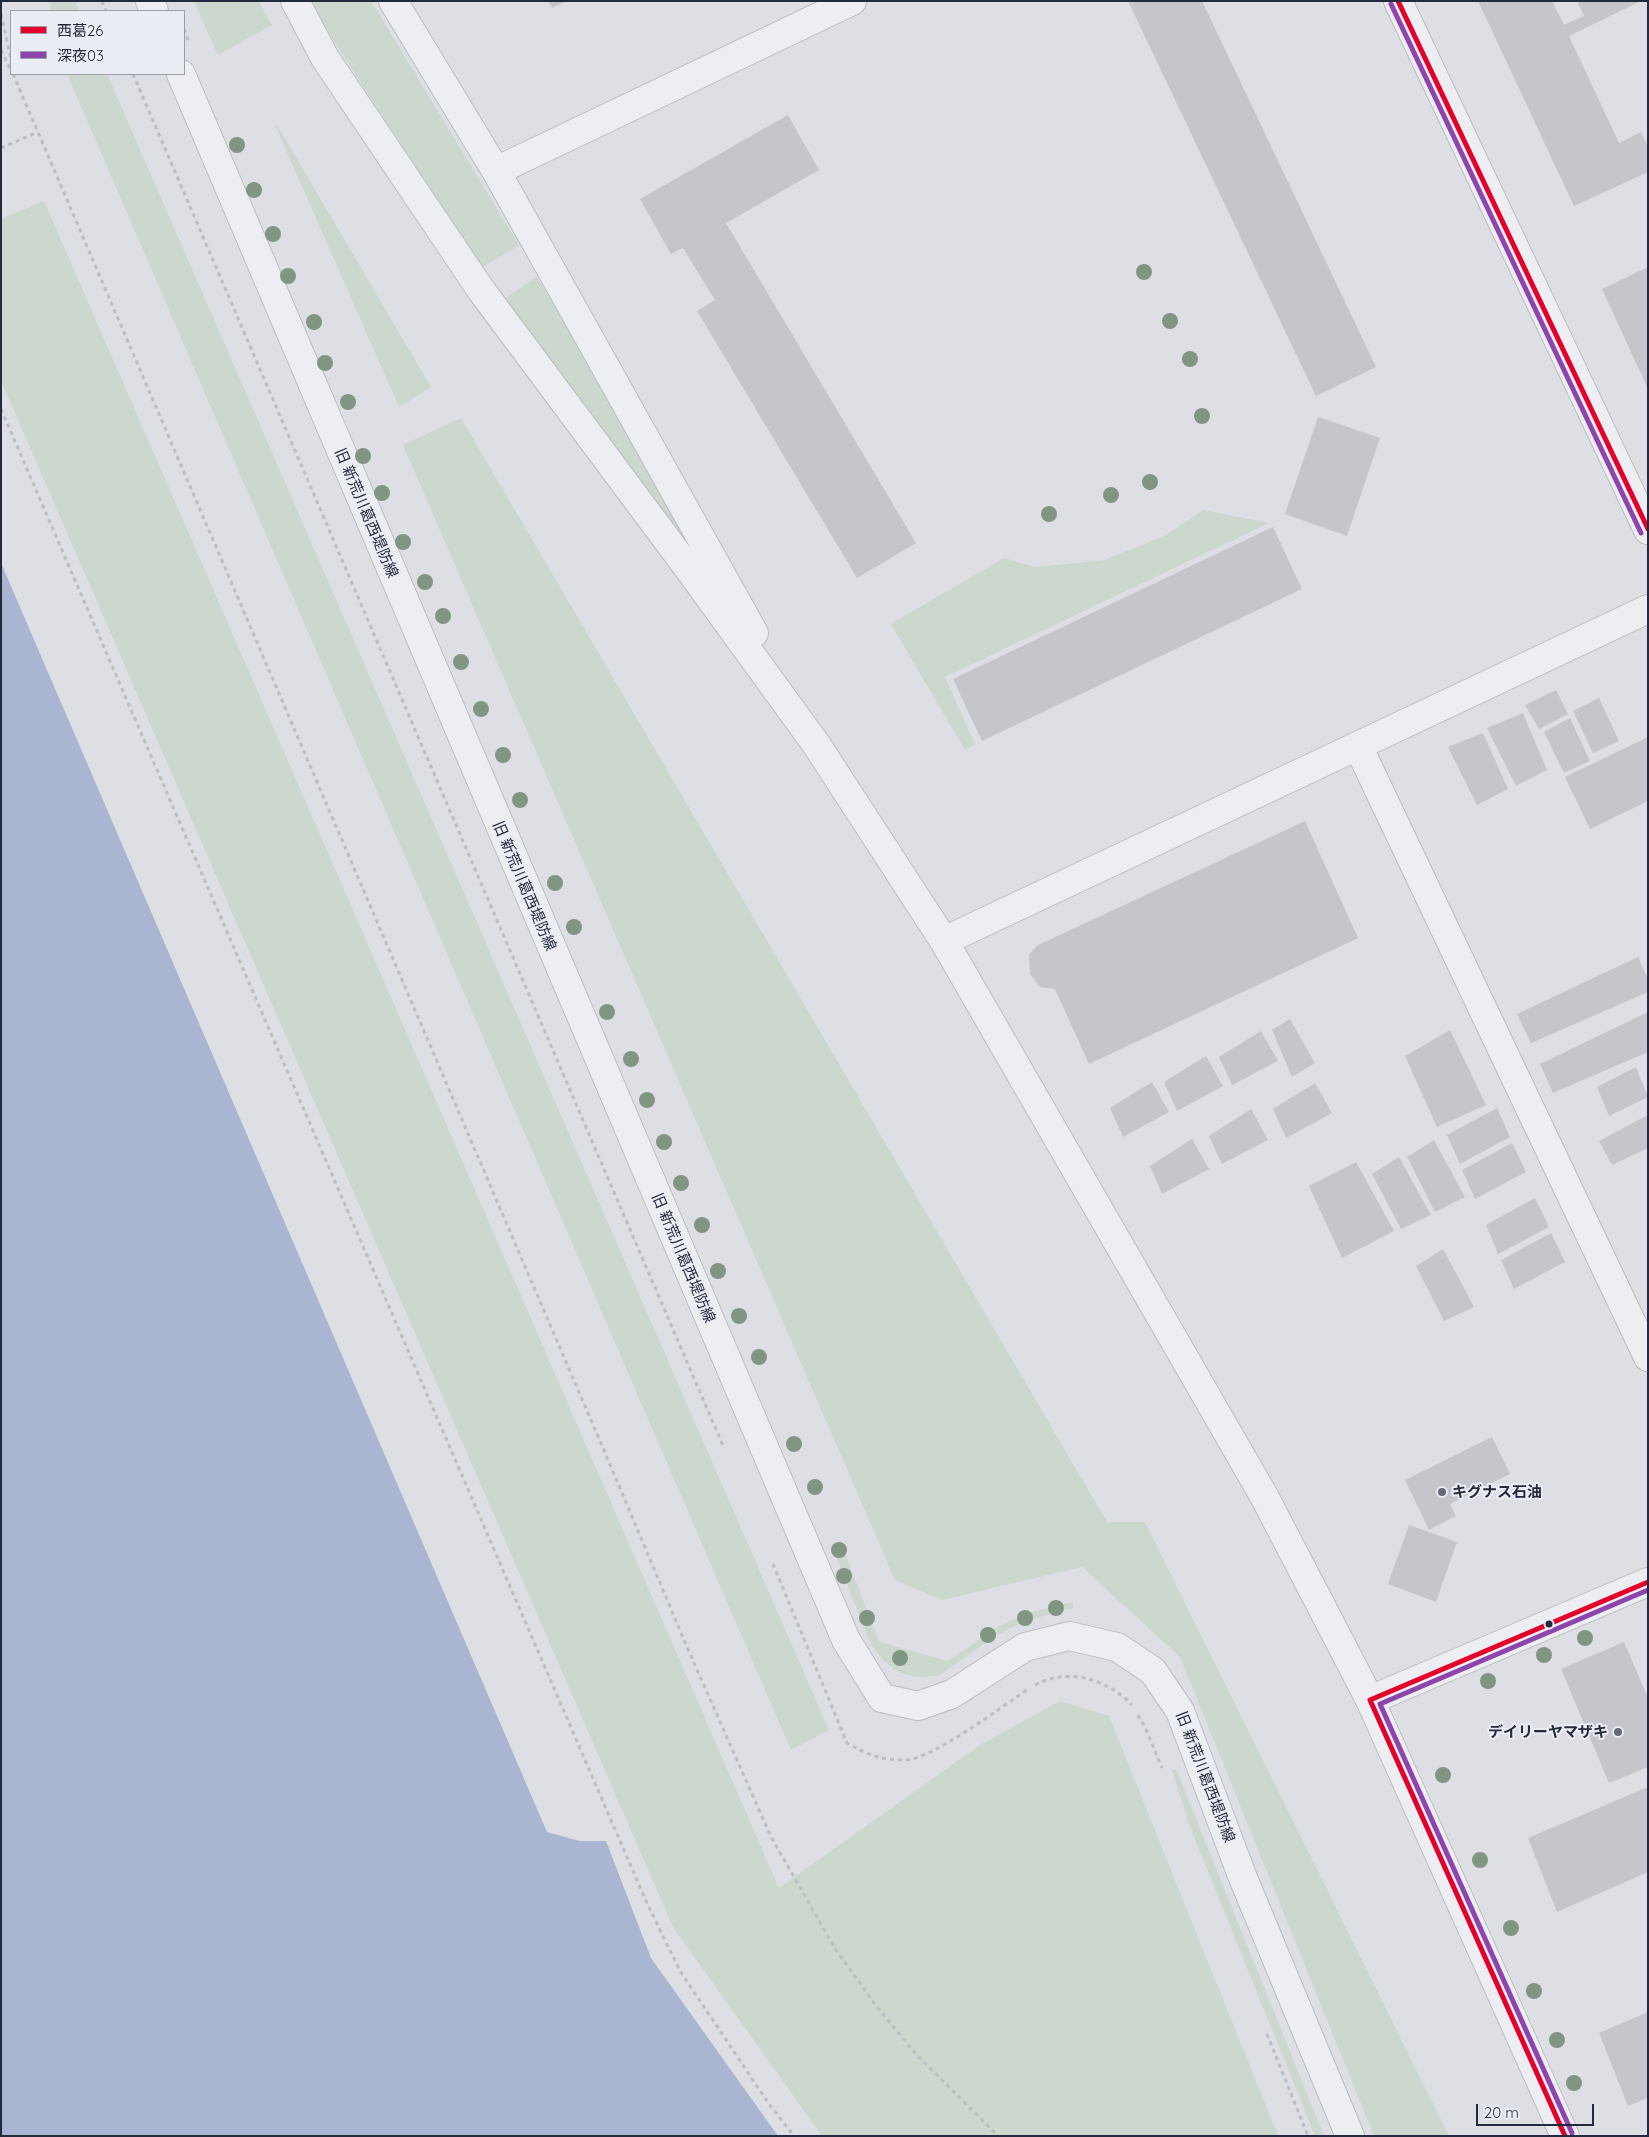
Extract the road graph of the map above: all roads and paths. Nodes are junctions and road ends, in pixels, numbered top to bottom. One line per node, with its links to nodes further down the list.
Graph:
1 (295, 1): 19 (street)
2 (393, 1): 15 (street)
3 (852, 1): 15 (street)
4 (1398, 1): 17 (street)
5 (1, 14): 7 (path)
6 (1, 50): 8 (path)
7 (10, 54)
8 (10, 67)
9 (14, 75): 12 (path)
10 (133, 75): 13 (path)
11 (180, 75): 27 (street, 旧 新荒川葛西堤防線)
12 (38, 132): 14 (path); 26 (path)
13 (159, 134)
14 (1, 148)
15 (496, 171): 19 (street)
16 (1, 409): 25 (path)
17 (1648, 530)
18 (1648, 609): 20 (street)
19 (816, 744): 21 (street)
20 (1358, 746): 21 (street); 22 (street)
21 (944, 942): 24 (street)
22 (1648, 1357)
23 (1648, 1582): 24 (street)
24 (1370, 1700): 28 (street)
25 (794, 2136)
26 (998, 2136)
27 (1350, 2136)
28 (1565, 2136)

